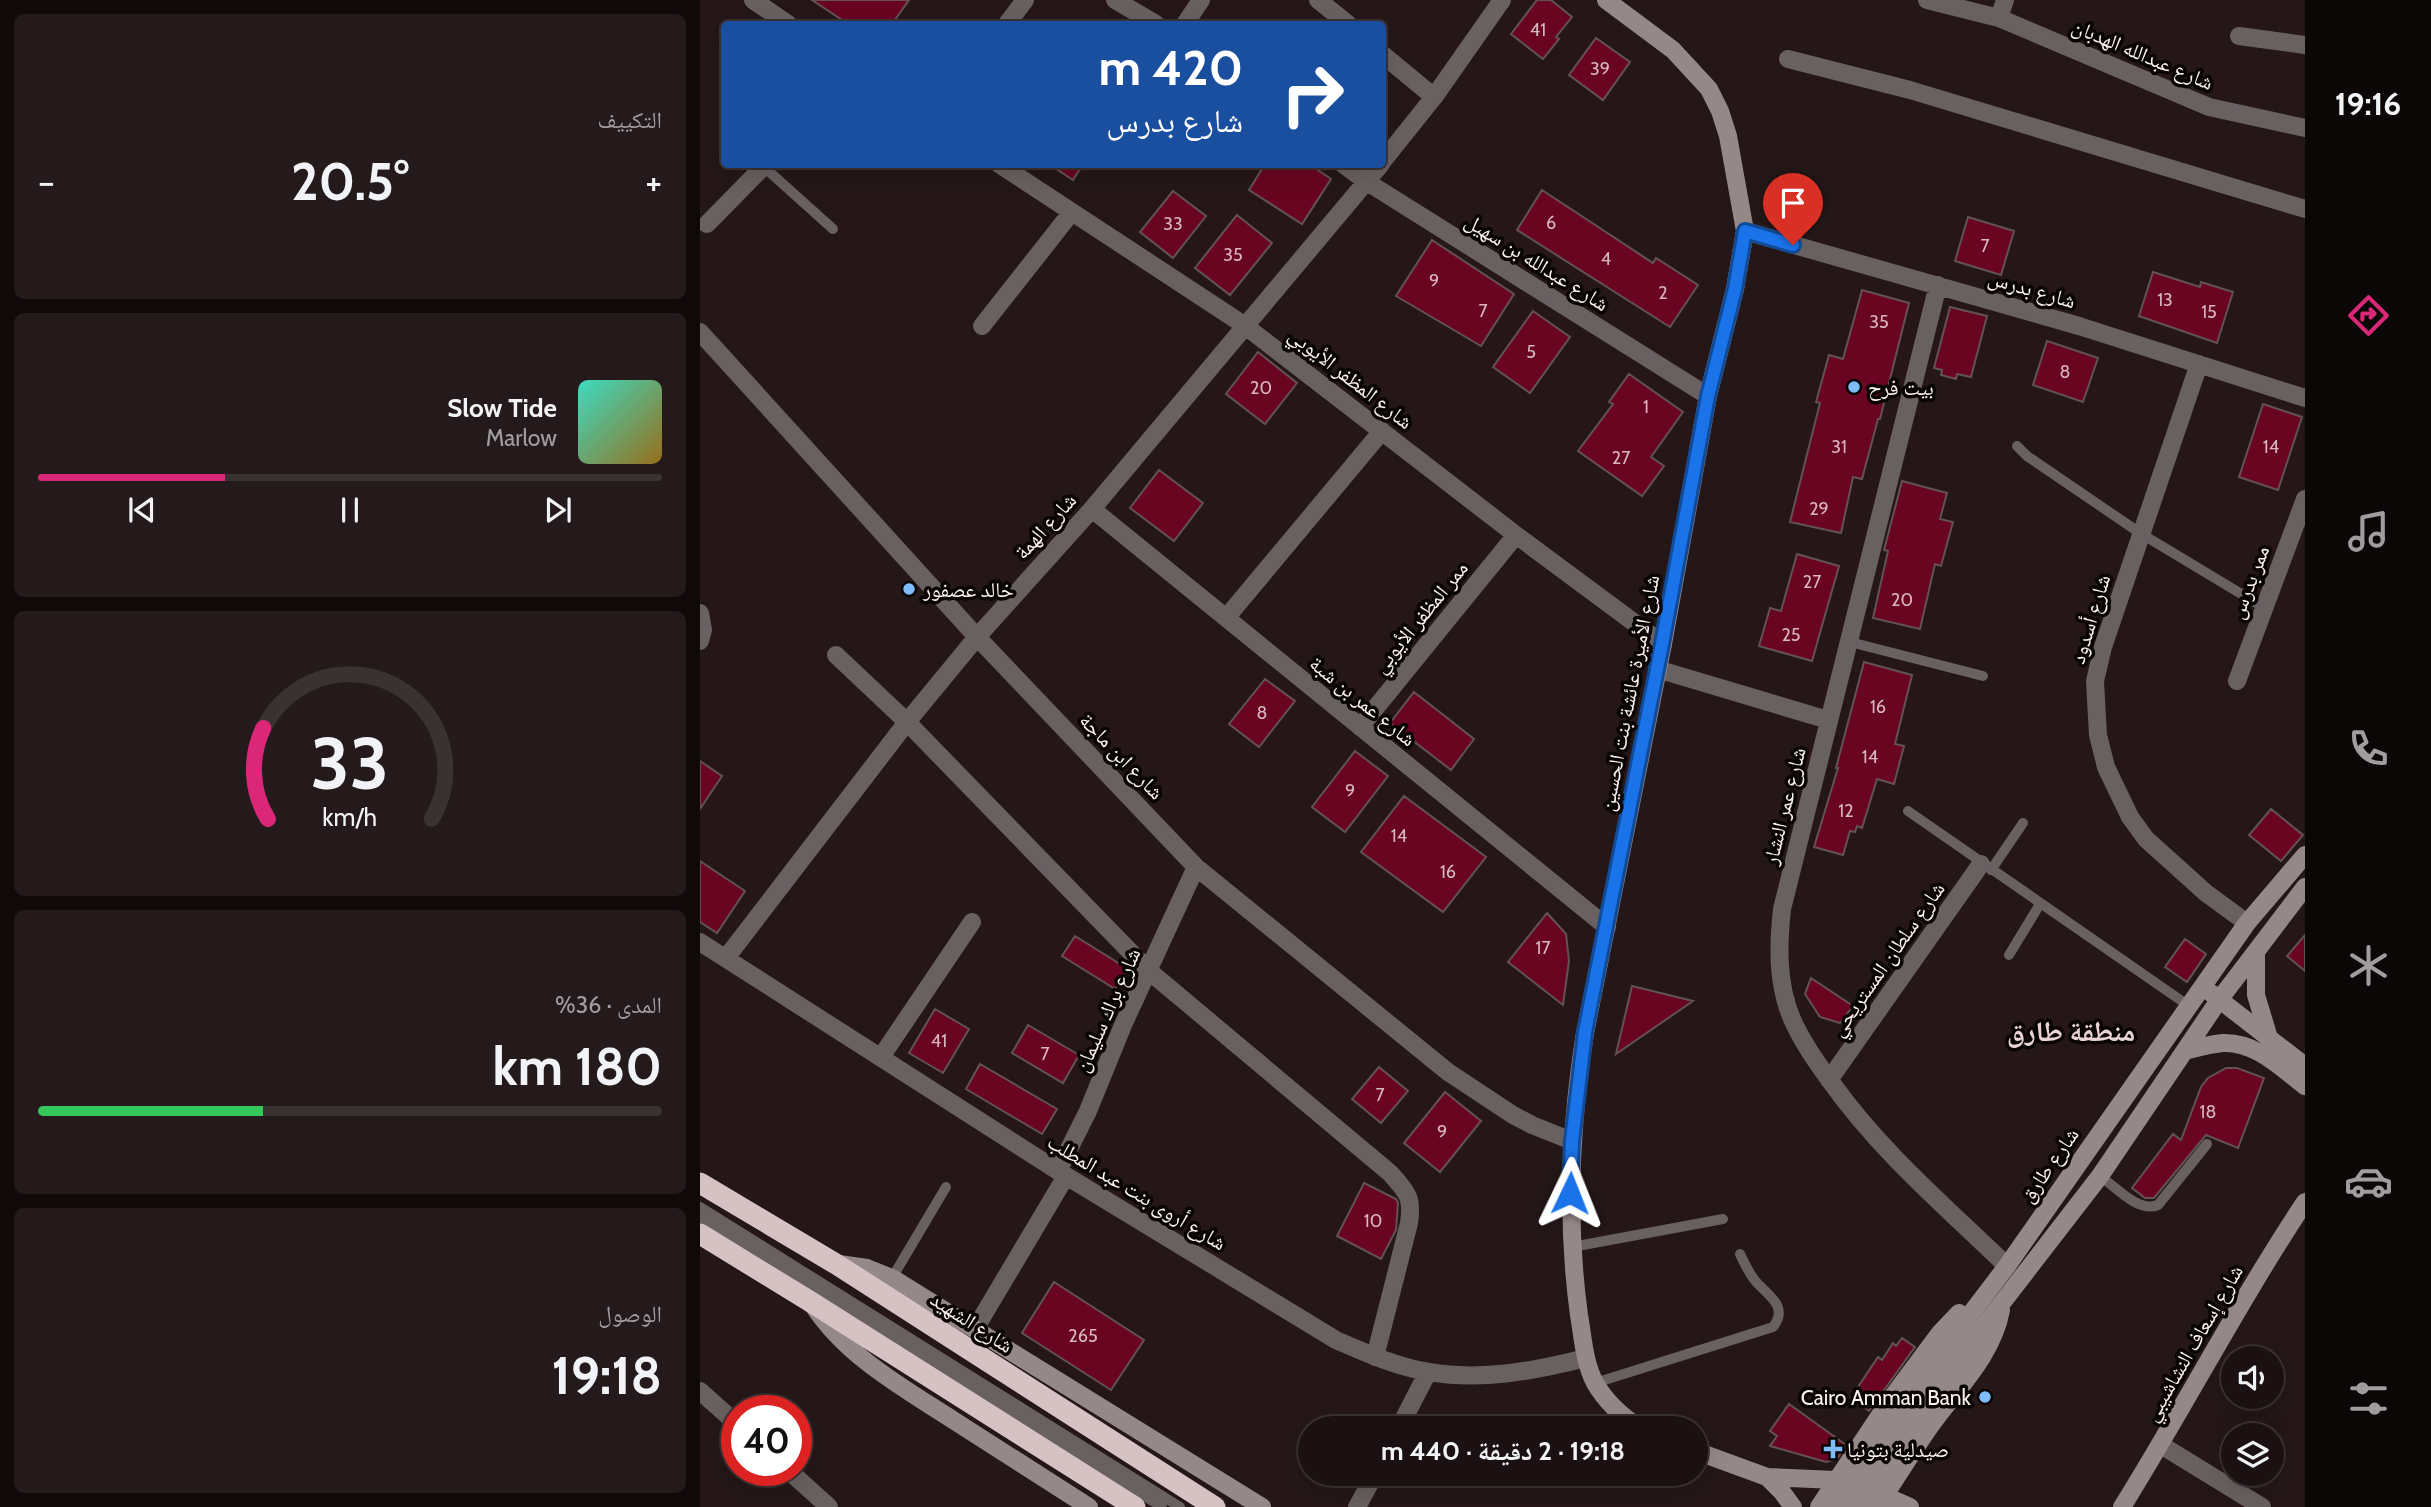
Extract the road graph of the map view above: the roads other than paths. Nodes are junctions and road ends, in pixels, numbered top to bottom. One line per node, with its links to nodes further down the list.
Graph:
1 (753, 0): 11 (street)
2 (1025, 0): 12 (street)
3 (1115, 0): 13 (street)
4 (1201, 0): 14 (street)
5 (1318, 0): 15 (street)
6 (1502, 0): 20 (street, شارع الهمة)
7 (1606, 0): 33 (street, شارع الأميرة عائشة بنت الحسين)
8 (1927, 0): 10 (street, شارع عبدالله الهدبان)
9 (2005, 0): 10 (street)
10 (1999, 18): 21 (street, شارع عبدالله الهدبان)
11 (784, 21)
12 (1009, 21)
13 (1151, 21)
14 (1187, 21)
15 (1344, 21)
16 (2239, 36): 17 (street)
17 (2305, 45)
18 (1386, 57): 20 (street)
19 (1788, 59): 29 (street)
20 (1434, 97): 22 (street, شارع الهمة)
21 (2305, 128)
22 (1386, 158)
23 (763, 168): 31 (street)
24 (767, 168): 32 (lane)
25 (1005, 168): 30 (street, شارع المظفر الأيوبي)
26 (1348, 168): 28 (street, شارع عبدالله بن سهيل)
27 (1378, 168): 28 (street, شارع الهمة)
28 (1367, 182): 35 (street, شارع الهمة); 39 (street, شارع عبدالله بن سهيل)
29 (2305, 209)
30 (1071, 213): 35 (street, شارع المظفر الأيوبي); 36 (street)
31 (707, 224)
32 (833, 229)
33 (1745, 231): 34 (street, شارع بدرس); 39 (street, شارع الأميرة عائشة بنت الحسين)
34 (1938, 285): 38 (street, شارع بدرس); 52 (street, شارع عمر النشار)
35 (1244, 325): 41 (street, شارع المظفر الأيوبي); 44 (street, شارع الهمة)
36 (982, 326)
37 (700, 332): 50 (street, شارع ابن ماجة)
38 (2199, 364): 40 (street, شارع بدرس); 45 (street, شارع أسدود)
39 (1708, 396): 53 (street, شارع الأميرة عائشة بنت الحسين)
40 (2305, 398)
41 (1382, 431): 46 (street, شارع المظفر الأيوبي); 49 (street)
42 (2017, 446): 45 (lane)
43 (2305, 499): 47 (street, ممر بدرس)
44 (1091, 509): 49 (street, شارع عمر بن شبة); 50 (street, شارع الهمة)
45 (2140, 533): 47 (lane); 69 (street, شارع أسدود)
46 (1516, 535): 53 (street, شارع المظفر الأيوبي); 60 (street, ممر المظفر الأيوبي)
47 (2263, 607): 57 (street, ممر بدرس)
48 (700, 613): 51 (street)
49 (1226, 618): 60 (street, شارع عمر بن شبة)
50 (977, 637): 59 (street, شارع الهمة); 64 (street, شارع ابن ماجة)
51 (700, 641)
52 (1850, 642): 56 (lane); 58 (street, شارع عمر النشار)
53 (1662, 644): 55 (street, شارع الأميرة عائشة بنت الحسين)
54 (836, 656): 59 (street)
55 (1657, 669): 58 (street); 70 (street, شارع الأميرة عائشة بنت الحسين)
56 (1983, 676)
57 (2237, 681)
58 (1828, 720): 83 (street, شارع عمر النشار)
59 (906, 722): 74 (street, شارع الهمة); 75 (street)
60 (1360, 727): 70 (street, شارع عمر بن شبة)
61 (1908, 811): 65 (lane)
62 (2022, 823): 65 (lane)
63 (2305, 855): 69 (street, شارع طارق)
64 (1196, 867): 75 (street, شارع براك سليمان); 85 (street, شارع ابن ماجة)
65 (1986, 867): 67 (lane); 83 (street, شارع سلطان المستريحي)
66 (2305, 887): 72 (street)
67 (2040, 904): 73 (lane); 78 (lane)
68 (972, 922): 81 (street)
69 (2247, 923): 76 (street, شارع طارق)
70 (1607, 927): 85 (street, شارع الأميرة عائشة بنت الحسين)
71 (700, 942): 74 (street, شارع أروى بنت عبد المطلب)
72 (2257, 951): 77 (street); 79 (street)
73 (2009, 955)
74 (726, 958): 81 (street, شارع أروى بنت عبد المطلب)
75 (1149, 971): 87 (street, شارع براك سليمان); 105 (street)
76 (2202, 986): 77 (street); 78 (street, شارع طارق)
77 (2220, 1000): 79 (street); 80 (street)
78 (2189, 1006): 99 (street, شارع طارق)
79 (2269, 1038): 82 (street)
80 (2185, 1051): 84 (street); 88 (street)
81 (881, 1057): 87 (street, شارع أروى بنت عبد المطلب)
82 (2305, 1066)
83 (1829, 1080): 99 (street, شارع عمر النشار)
84 (2305, 1086)
85 (1572, 1141): 96 (street, شارع الأميرة عائشة بنت الحسين)
86 (2207, 1144): 88 (lane)
87 (1062, 1173): 104 (street, شارع براك سليمان); 105 (street, شارع أروى بنت عبد المطلب)
88 (2101, 1176): 103 (street)
89 (700, 1183): 98 (highway, شارع الشهيد)
90 (946, 1187): 100 (lane)
91 (2305, 1202): 113 (street, شارع إسعاف النشاشيبي)
92 (700, 1207): 124 (lane)
93 (700, 1219): 123 (lane)
94 (1723, 1220): 96 (lane)
95 (700, 1234): 102 (highway)
96 (1572, 1247): 106 (street, شارع الأميرة عائشة بنت الحسين)
97 (1740, 1254): 108 (lane)
98 (836, 1264): 100 (street); 125 (highway, شارع الشهيد)
99 (2007, 1266): 101 (street, شارع طارق)
100 (892, 1278): 104 (street)
101 (1983, 1298): 116 (street); 130 (street, شارع طارق)
102 (811, 1302): 121 (street); 122 (highway)
103 (2002, 1303): 119 (street); 131 (street)
104 (975, 1329): 126 (street)
105 (1376, 1357): 107 (street, شارع أروى بنت عبد المطلب)
106 (1586, 1358): 107 (street, شارع أروى بنت عبد المطلب); 108 (street, شارع الأميرة عائشة بنت الحسين)
107 (1428, 1372): 111 (street)
108 (1595, 1383): 112 (street, شارع الأميرة عائشة بنت الحسين)
109 (700, 1391): 110 (street)
110 (721, 1410)
111 (1405, 1416)
112 (1622, 1416)
113 (2161, 1446): 133 (street, شارع إسعاف النشاشيبي); 134 (street)
114 (1708, 1455): 115 (street)
115 (1767, 1477): 116 (street); 128 (street)
116 (1835, 1480): 129 (street)
117 (806, 1486): 120 (street)
118 (1368, 1486): 127 (street)
119 (1881, 1502): 132 (street)
120 (829, 1507)
121 (1089, 1507)
122 (1135, 1507)
123 (1162, 1507)
124 (1180, 1507)
125 (1215, 1507)
126 (1262, 1507)
127 (1357, 1507)
128 (1793, 1507)
129 (1819, 1507)
130 (1839, 1507)
131 (1857, 1507)
132 (1910, 1507)
133 (2122, 1507)
134 (2262, 1507)

